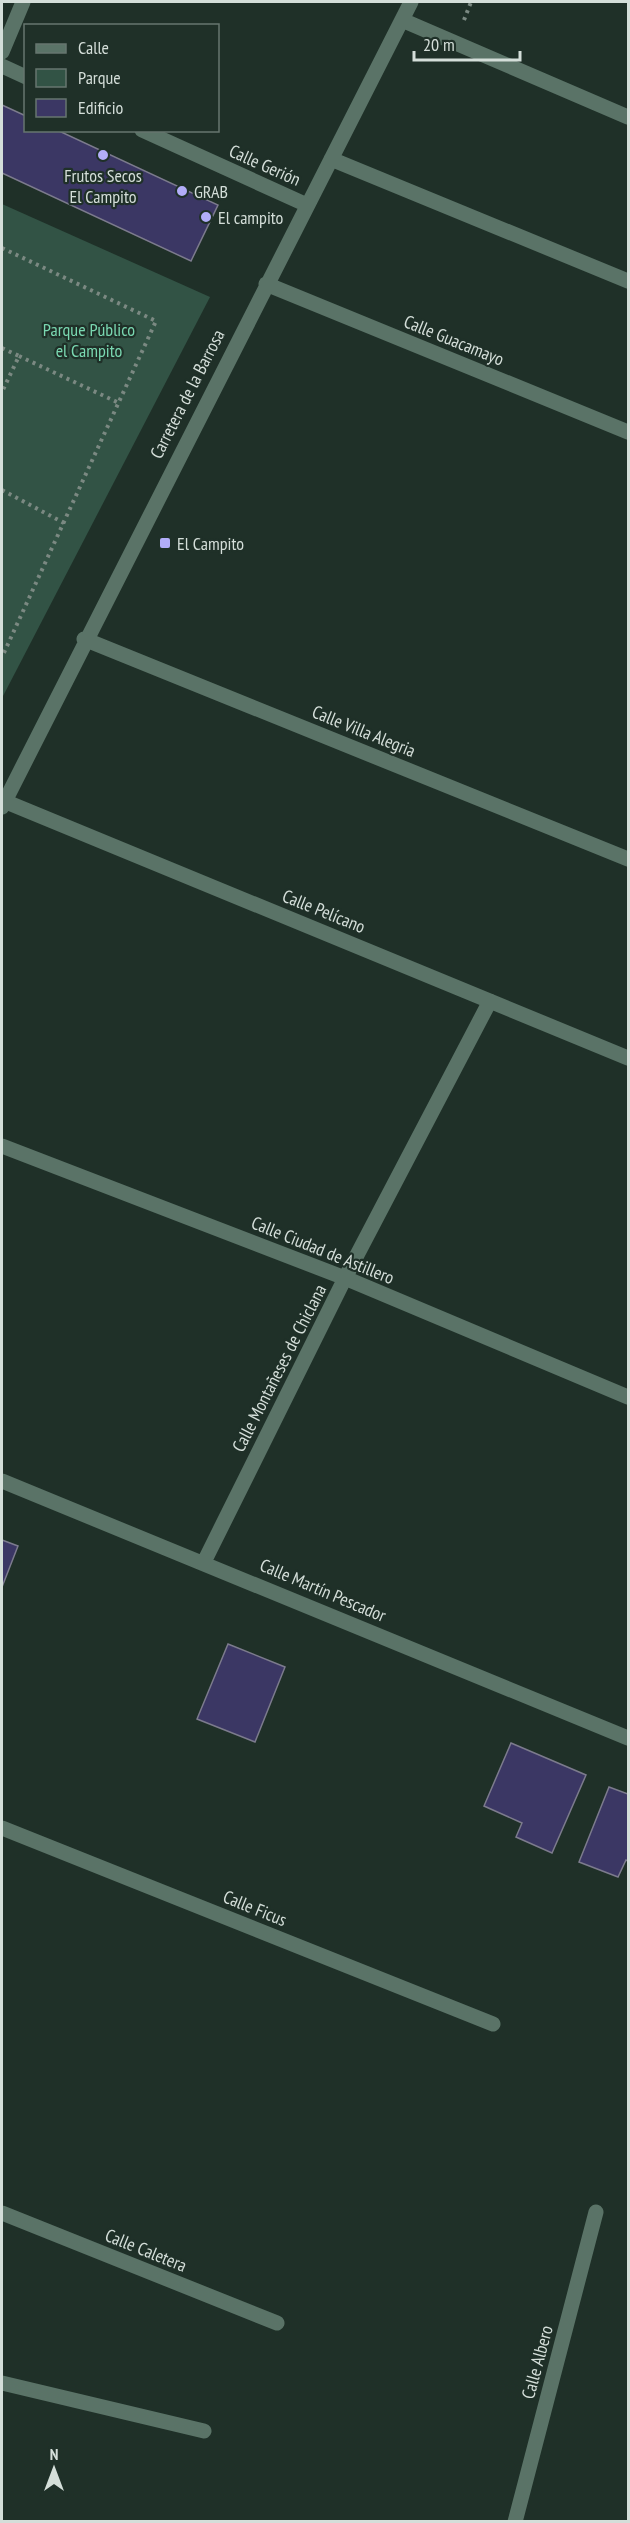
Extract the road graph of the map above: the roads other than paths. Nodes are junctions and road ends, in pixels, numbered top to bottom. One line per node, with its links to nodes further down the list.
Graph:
1 (23, 2): 4 (street)
2 (411, 2): 3 (street, Carretera de la Barrosa)
3 (402, 21): 7 (street); 9 (street, Carretera de la Barrosa)
4 (2, 52)
5 (2, 66): 6 (street)
6 (24, 76)
7 (628, 117)
8 (146, 132): 10 (street, Calle Gerión)
9 (331, 159): 10 (street, Carretera de la Barrosa); 11 (street)
10 (307, 205): 12 (street, Carretera de la Barrosa)
11 (628, 281)
12 (266, 284): 13 (street, Calle Guacamayo); 14 (street, Carretera de la Barrosa)
13 (628, 432)
14 (84, 639): 15 (street, Carretera de la Barrosa); 16 (street, Calle Villa Alegria)
15 (3, 804): 17 (street, Calle Pelícano)
16 (628, 859)
17 (490, 1001): 18 (street, Calle Pelícano); 20 (street, Calle Montañeses de Chiclana)
18 (628, 1058)
19 (2, 1146): 20 (street, Calle Ciudad de Astillero)
20 (345, 1278): 21 (street, Calle Ciudad de Astillero); 23 (street, Calle Montañeses de Chiclana)
21 (628, 1397)
22 (2, 1480): 23 (street, Calle Martín Pescador)
23 (204, 1562): 24 (street, Calle Martín Pescador)
24 (628, 1738)
25 (2, 1828): 26 (street, Calle Ficus)
26 (493, 2024)
27 (596, 2212): 32 (street, Calle Albero)
28 (2, 2213): 29 (street, Calle Caletera)
29 (277, 2323)
30 (2, 2383): 31 (street)
31 (204, 2431)
32 (515, 2522)

